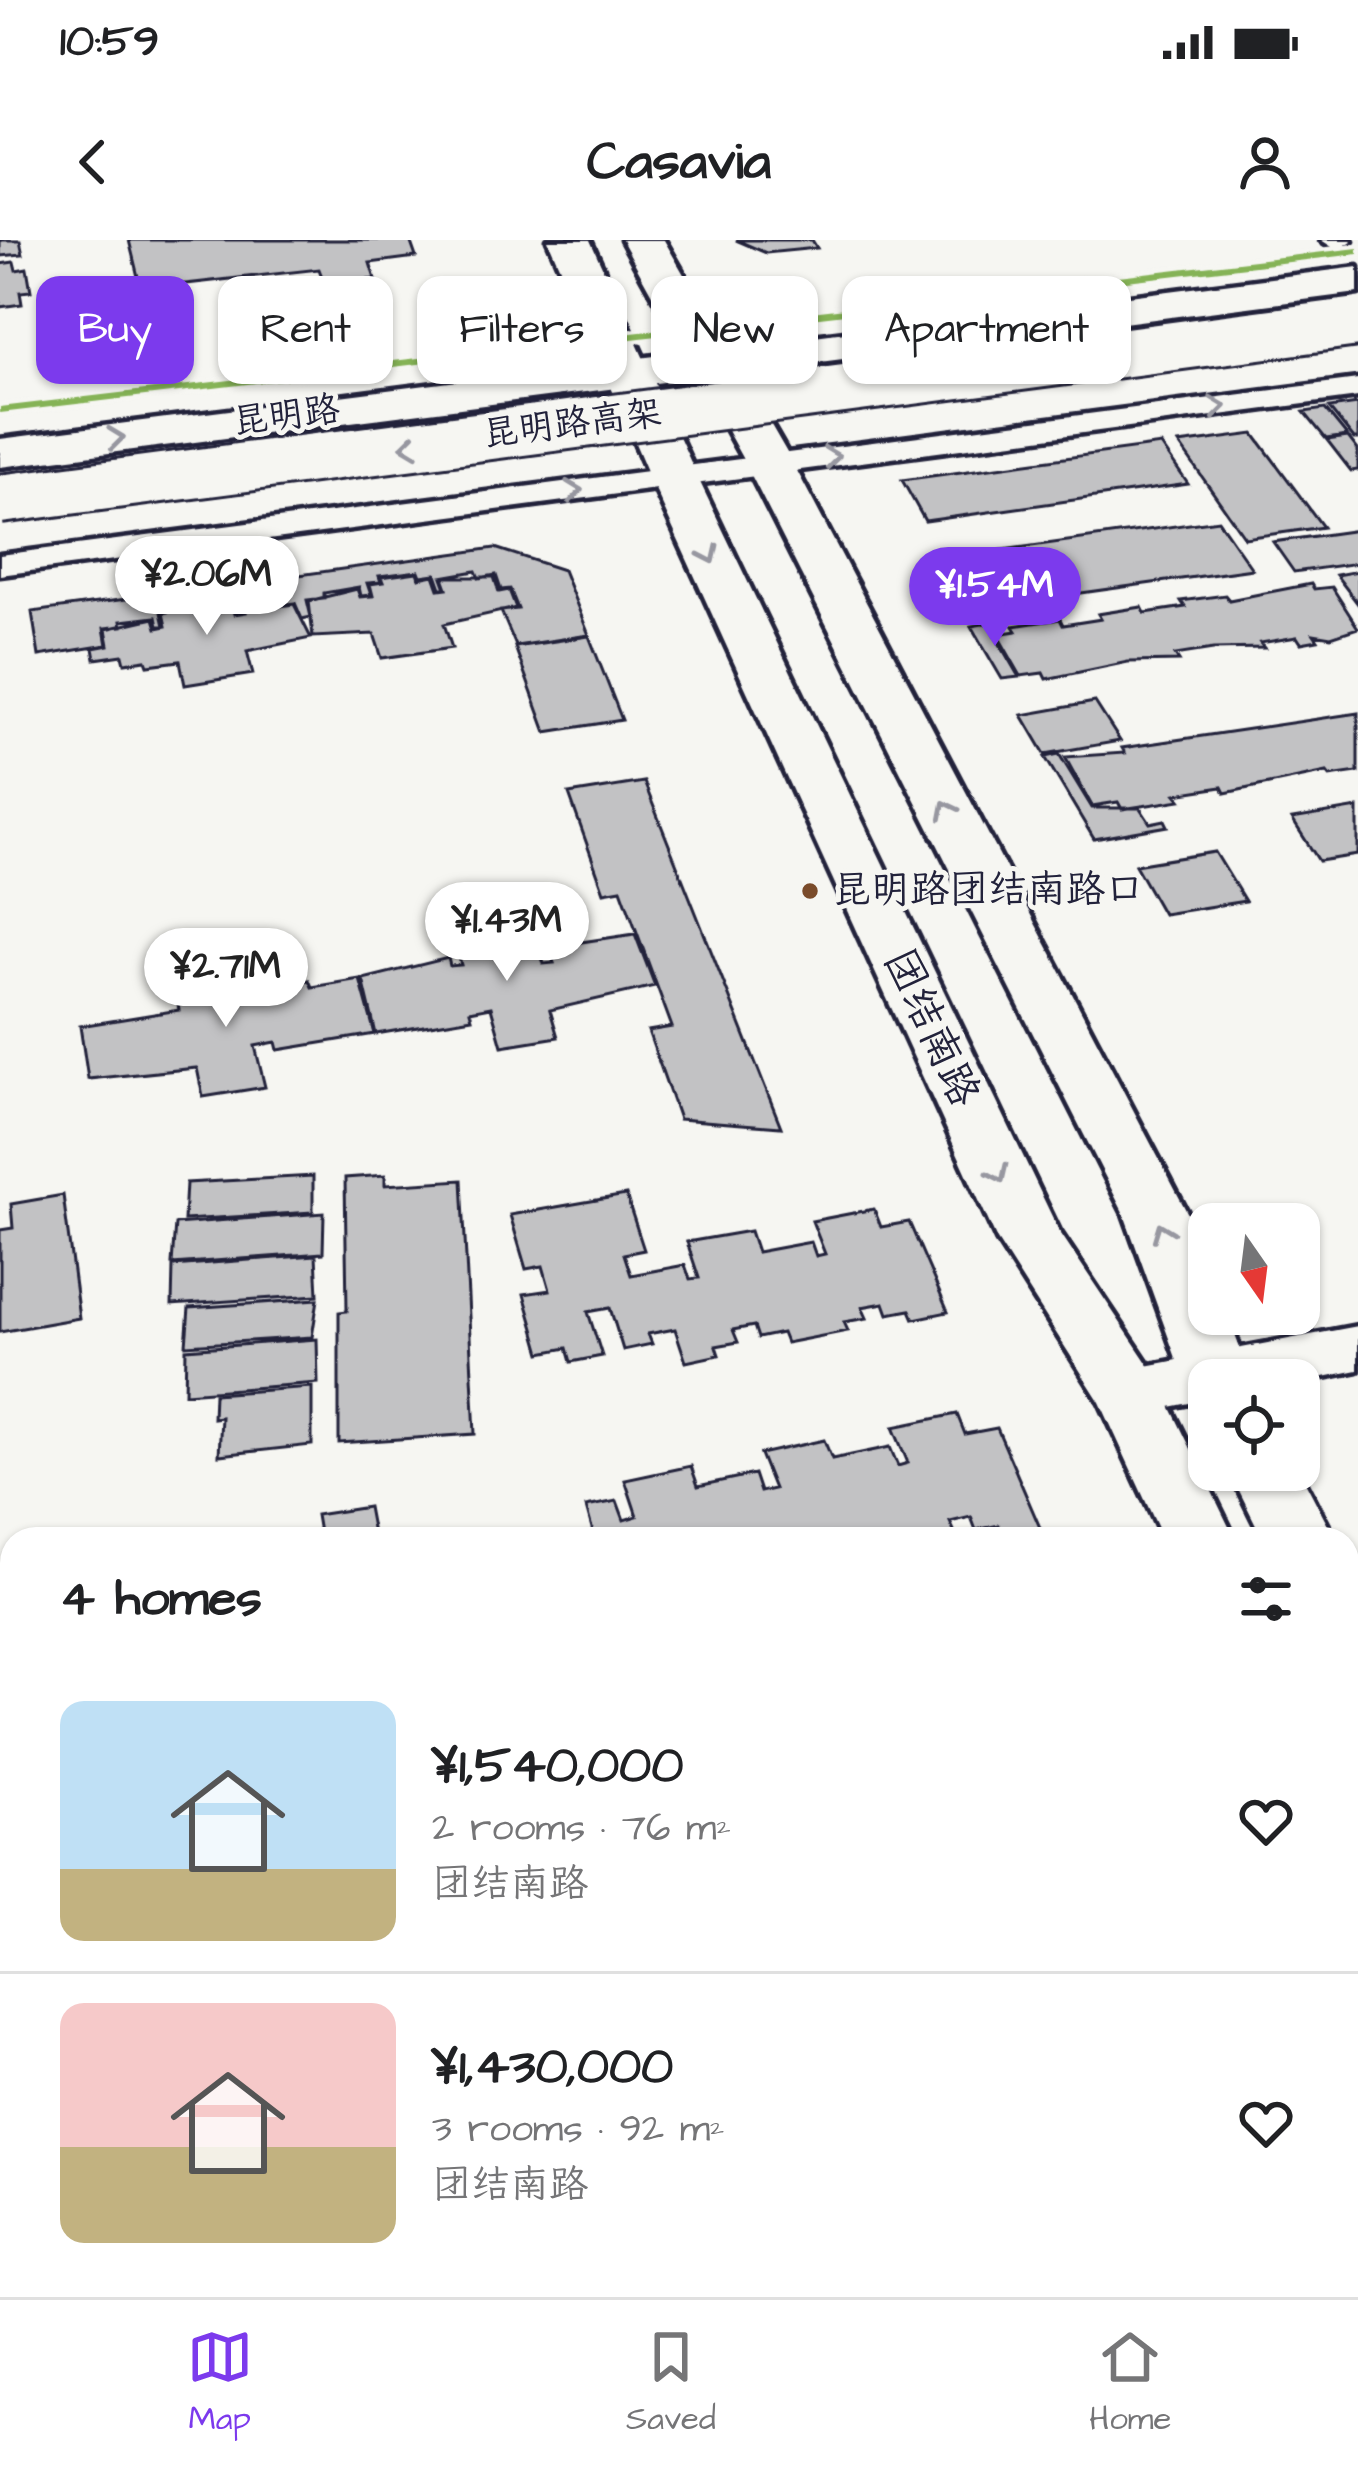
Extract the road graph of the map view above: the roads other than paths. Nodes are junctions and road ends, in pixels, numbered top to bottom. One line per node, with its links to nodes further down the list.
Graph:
1 (569, 240): 5 (main road, 团结南路)
2 (643, 240): 6 (main road)
3 (1347, 240): 4 (main road, 昆明路)
4 (1337, 241): 8 (main road, 昆明路)
5 (585, 276)
6 (663, 276)
7 (1358, 280): 10 (main road, 昆明路)
8 (818, 322)
9 (1358, 322): 21 (main road, 昆明路高架, one-way to 21, bridge)
10 (818, 330)
11 (1358, 358): 22 (main road, 昆明路高架)
12 (417, 369): 17 (main road, 昆明路)
13 (627, 369): 20 (main road, 团结南路)
14 (419, 384): 18 (main road, 昆明路, one-way to 14)
15 (724, 384): 19 (main road)
16 (1358, 388): 19 (street, one-way to 16)
17 (0, 407)
18 (0, 453)
19 (770, 465): 20 (street); 25 (main road, one-way to 19)
20 (674, 478): 23 (street, one-way to 20); 28 (main road, 团结南路, one-way to 28)
21 (0, 499)
22 (0, 535)
23 (0, 565)
24 (1358, 1348): 26 (street)
25 (1210, 1359)
26 (1306, 1359)
27 (1188, 1383): 28 (street)
28 (1130, 1392): 30 (main road, 团结南路)
29 (1275, 1491): 31 (main road)
30 (1193, 1527)
31 (1293, 1527)

